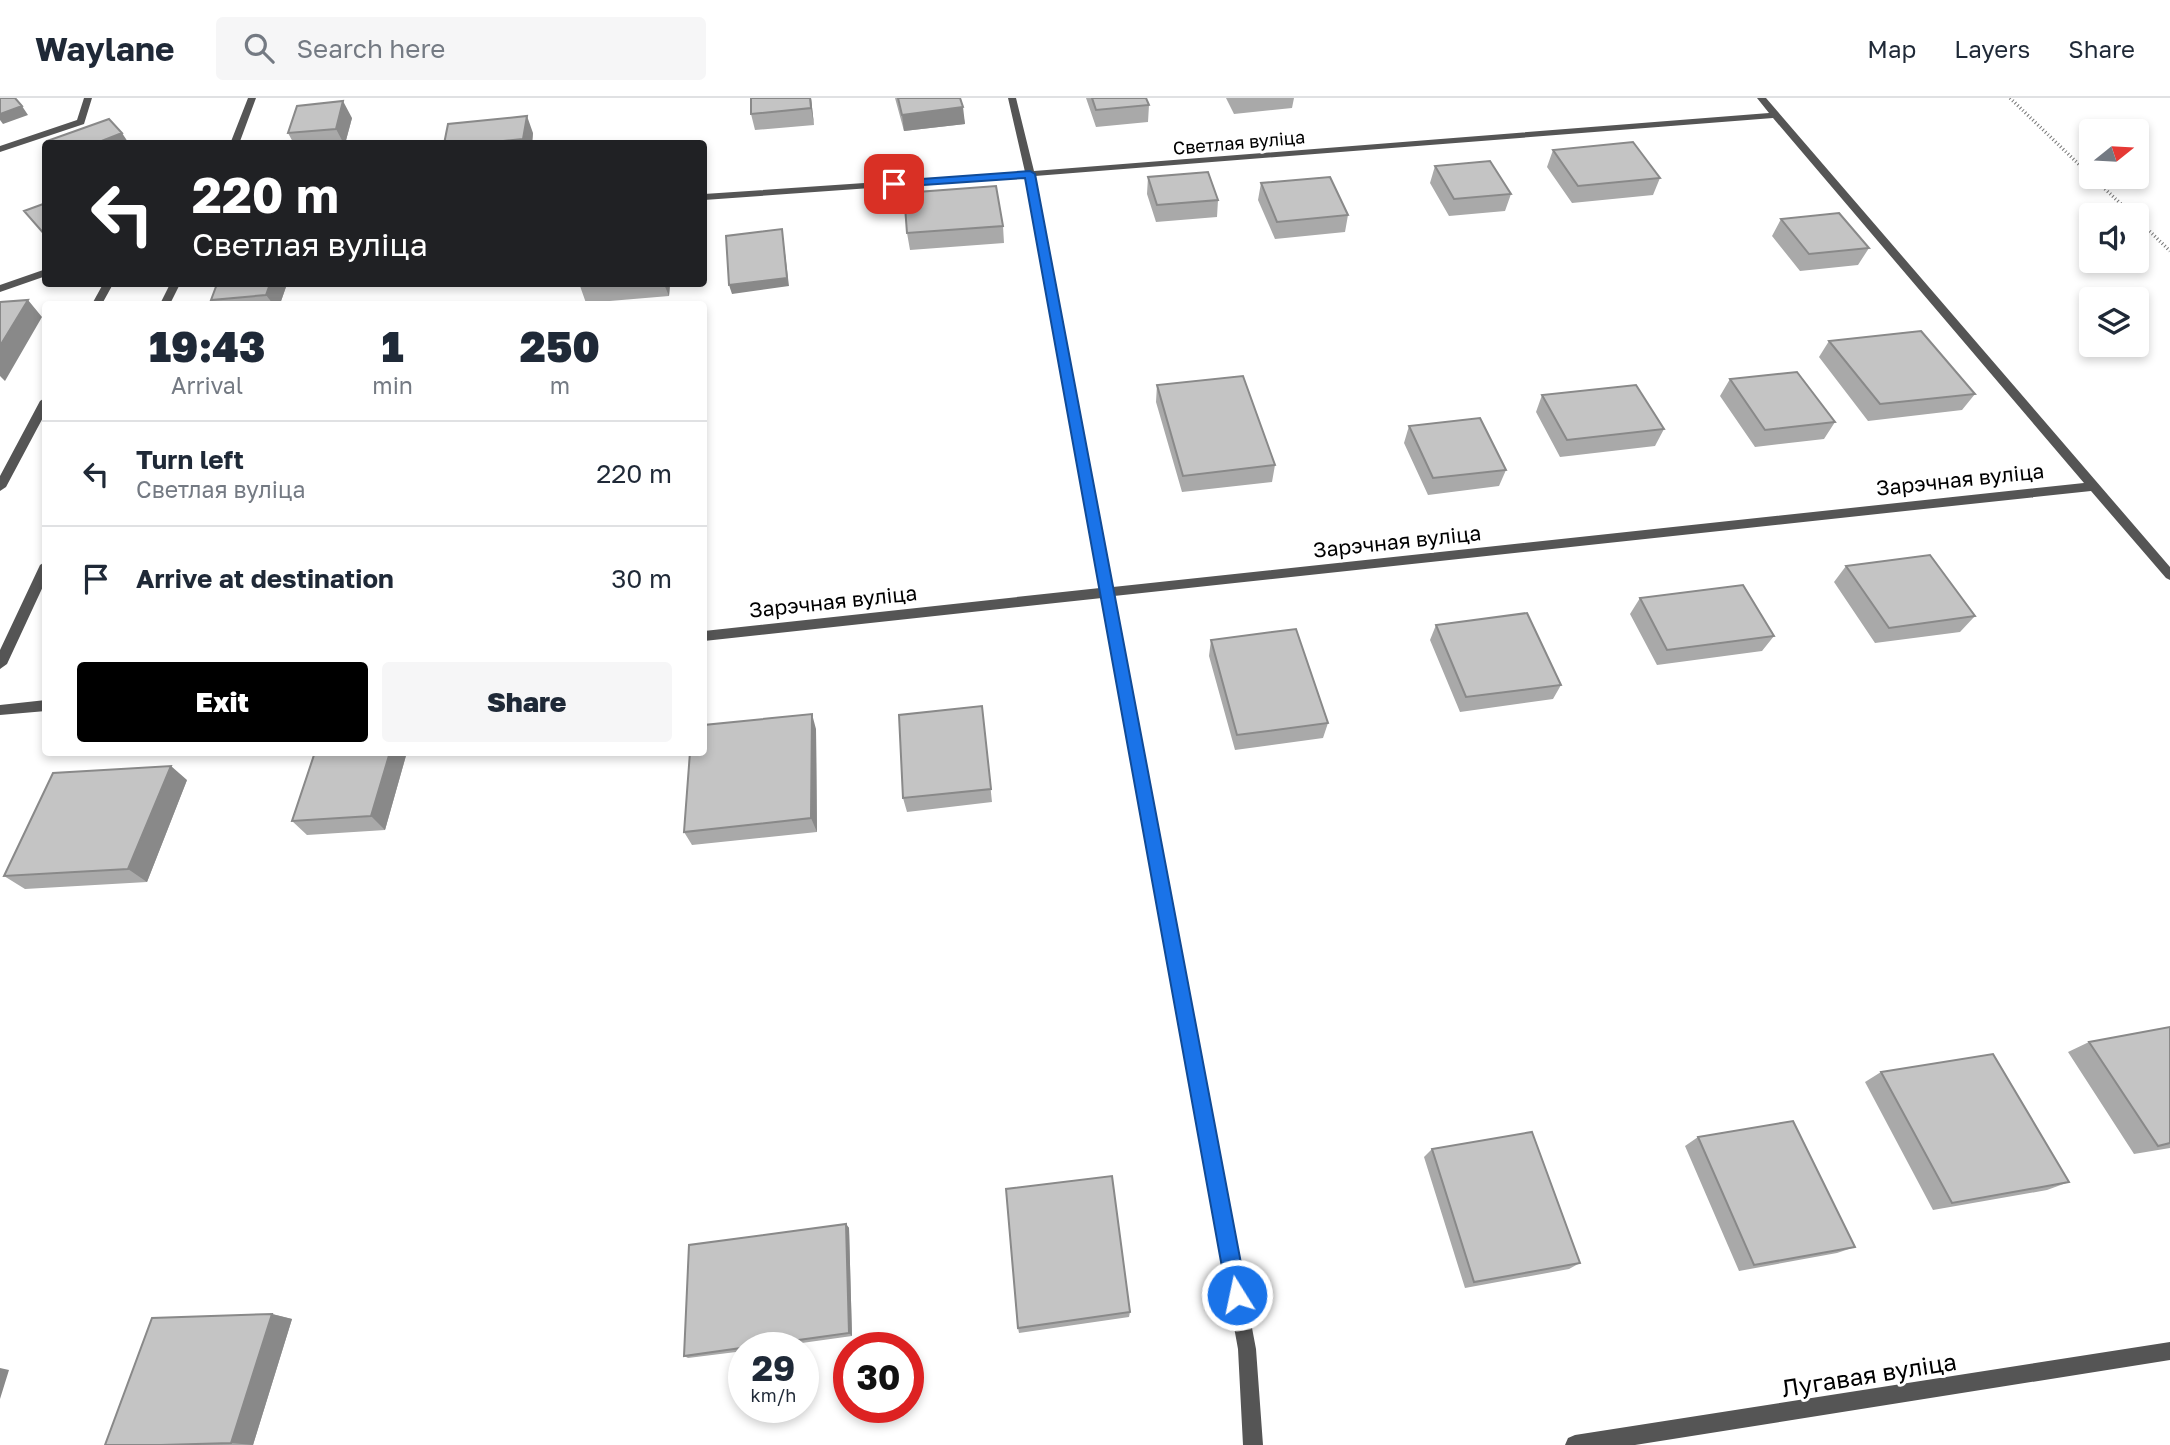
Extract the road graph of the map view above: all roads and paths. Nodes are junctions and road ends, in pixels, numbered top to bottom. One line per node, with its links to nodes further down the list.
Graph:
1 (88, 98): 8 (street)
2 (252, 98): 7 (street)
3 (1012, 98): 10 (street)
4 (1761, 98): 6 (street)
5 (2010, 98): 9 (path)
6 (1776, 115): 10 (street, Светлая вуліца); 19 (street)
7 (236, 140)
8 (0, 149)
9 (2079, 164)
10 (1030, 174): 12 (street, Светлая вуліца); 23 (street)
11 (2106, 189): 13 (path)
12 (707, 197)
13 (2120, 203)
14 (2149, 231): 15 (path)
15 (2170, 251)
16 (42, 273): 17 (street)
17 (0, 289)
18 (42, 408): 20 (street)
19 (2094, 486): 22 (street); 23 (street, Зарэчная вуліца)
20 (0, 487)
21 (42, 574): 25 (street)
22 (2170, 575)
23 (1108, 594): 24 (street, Зарэчная вуліца); 29 (street)
24 (707, 636)
25 (0, 664)
26 (42, 705): 27 (street)
27 (0, 710)
28 (2170, 1351): 30 (street, Лугавая вуліца)
29 (1253, 1445)
30 (1575, 1445)

